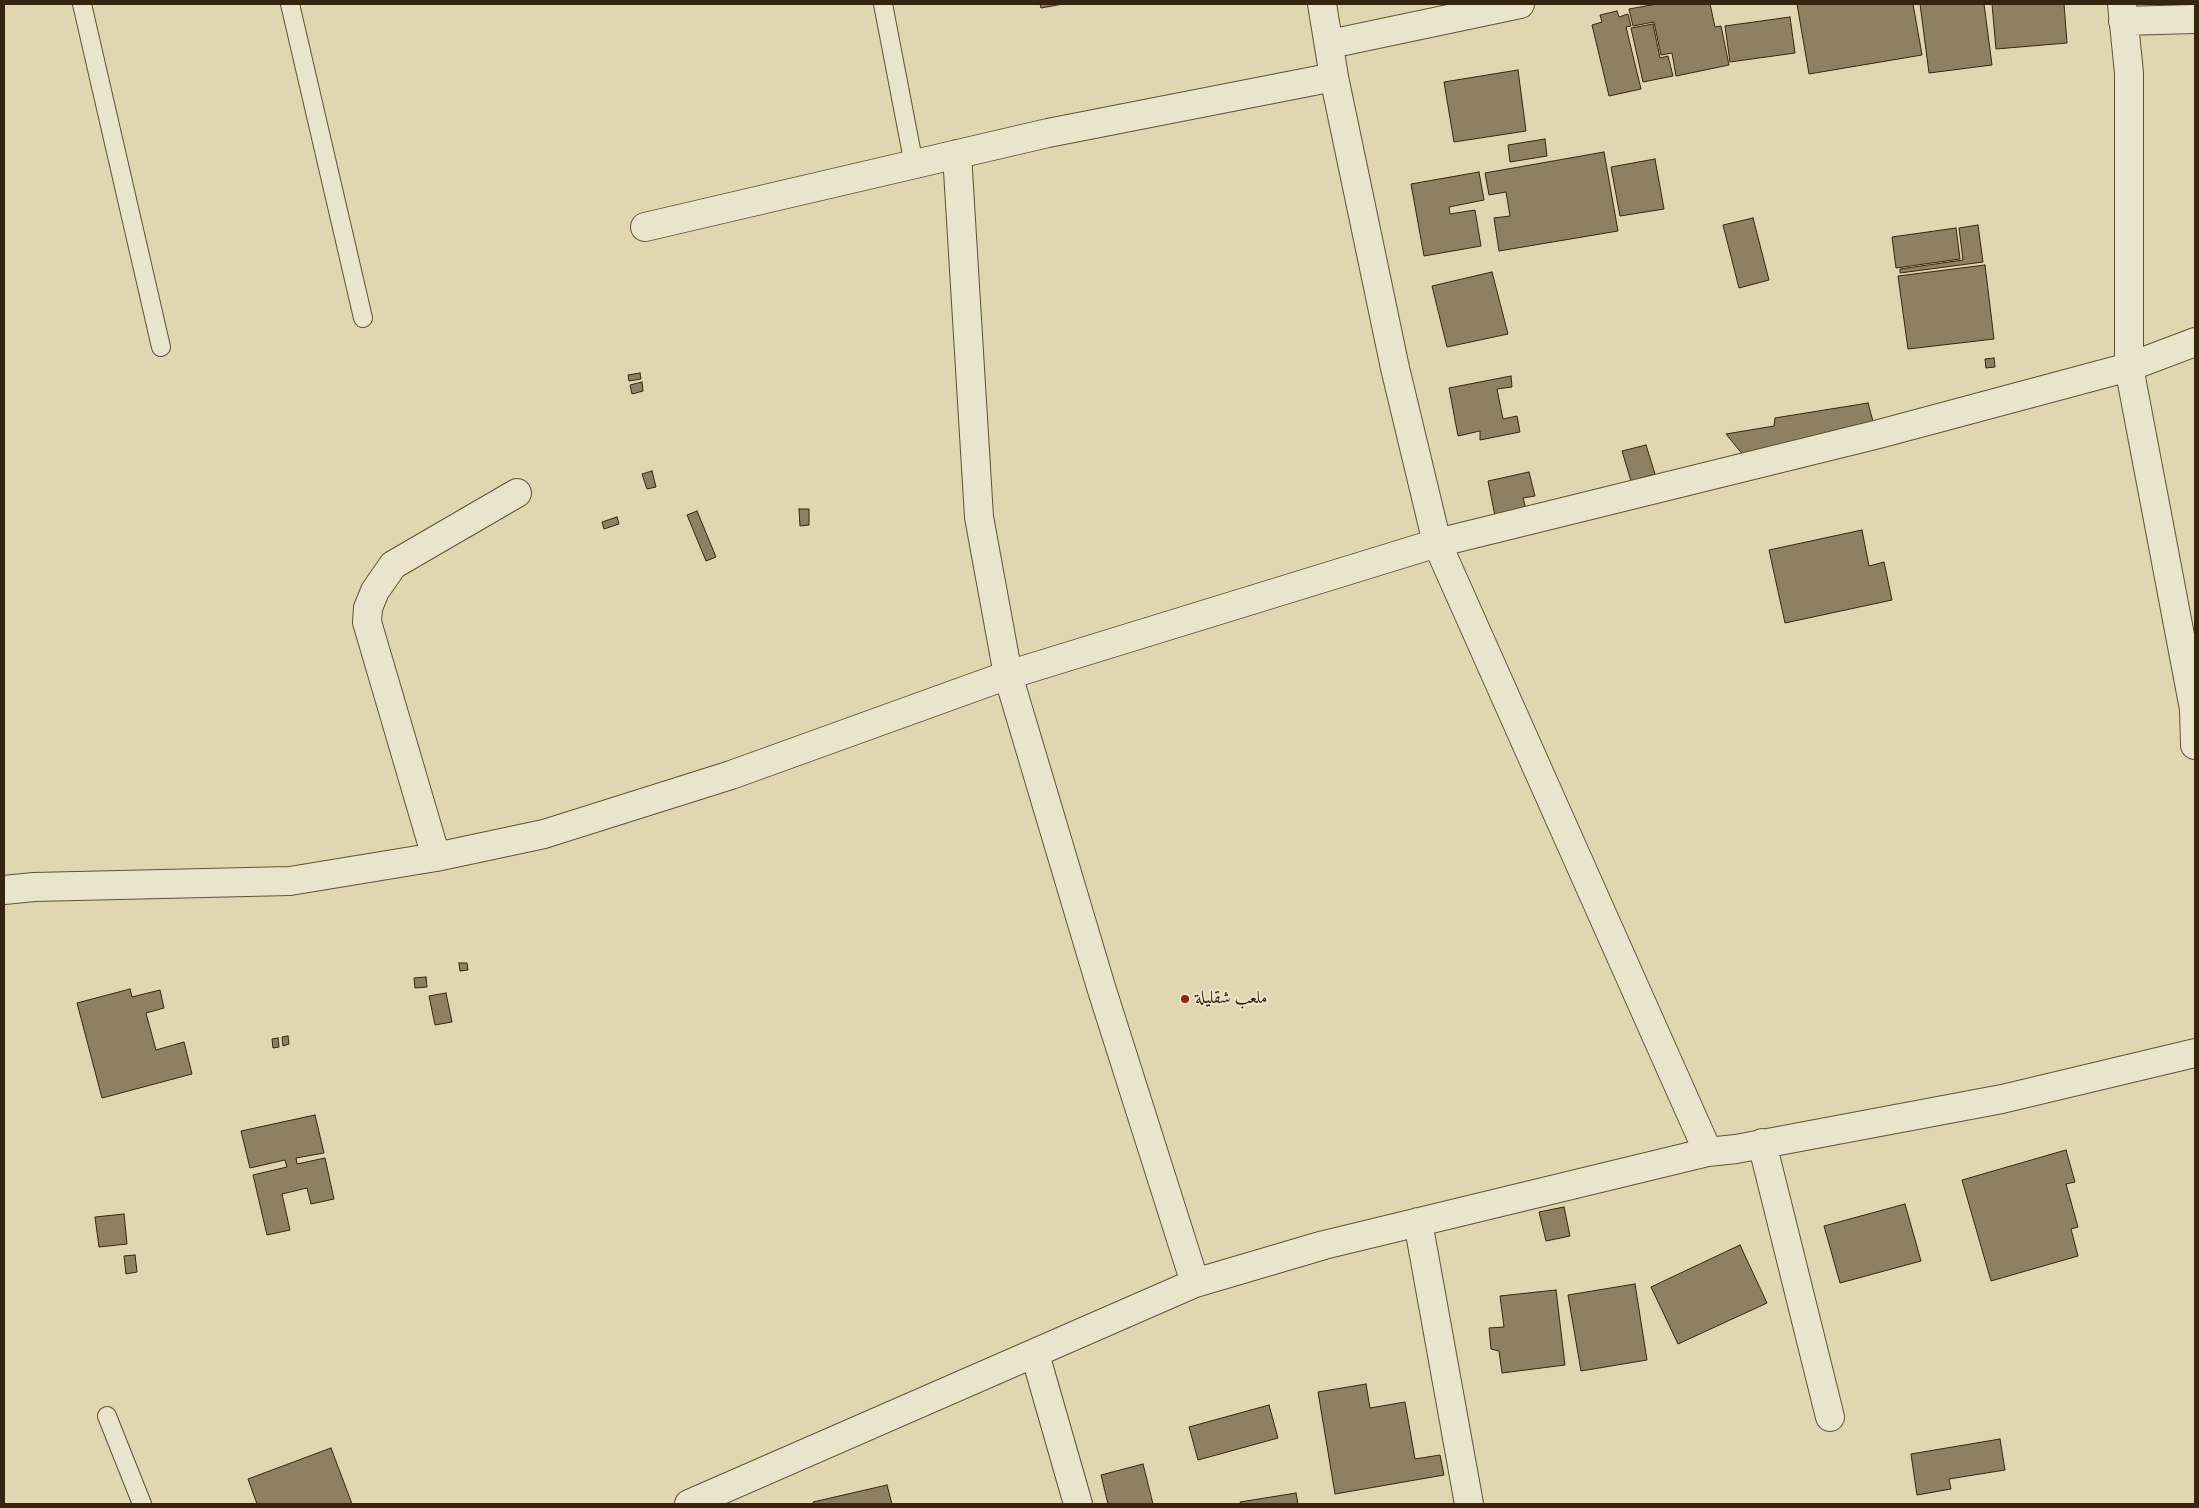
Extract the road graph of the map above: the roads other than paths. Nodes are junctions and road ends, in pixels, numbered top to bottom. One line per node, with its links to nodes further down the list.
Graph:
1 (82, 4): 15 (lane)
2 (290, 4): 13 (lane)
3 (883, 4): 11 (lane)
4 (1322, 4): 8 (street)
5 (1520, 4): 8 (street)
6 (2122, 12): 7 (street); 16 (street)
7 (2195, 20)
8 (1330, 44): 9 (street)
9 (1334, 77): 10 (street); 18 (street)
10 (957, 154): 11 (street); 19 (street)
11 (914, 165): 12 (street)
12 (645, 227)
13 (363, 318)
14 (2195, 342): 16 (street)
15 (160, 347)
16 (2128, 367): 18 (street); 20 (street)
17 (517, 493): 21 (street)
18 (1437, 543): 19 (street); 25 (street)
19 (1008, 675): 21 (street); 27 (street)
20 (2195, 744)
21 (436, 857): 22 (street)
22 (4, 890)
23 (2195, 1053): 24 (street)
24 (1762, 1143): 25 (street); 30 (street)
25 (1708, 1152): 26 (street)
26 (1418, 1222): 27 (street); 34 (street)
27 (1195, 1283): 28 (street)
28 (1035, 1354): 32 (street); 33 (street)
29 (107, 1416): 31 (lane)
30 (1830, 1418)
31 (142, 1504)
32 (689, 1504)
33 (1078, 1504)
34 (1469, 1504)

